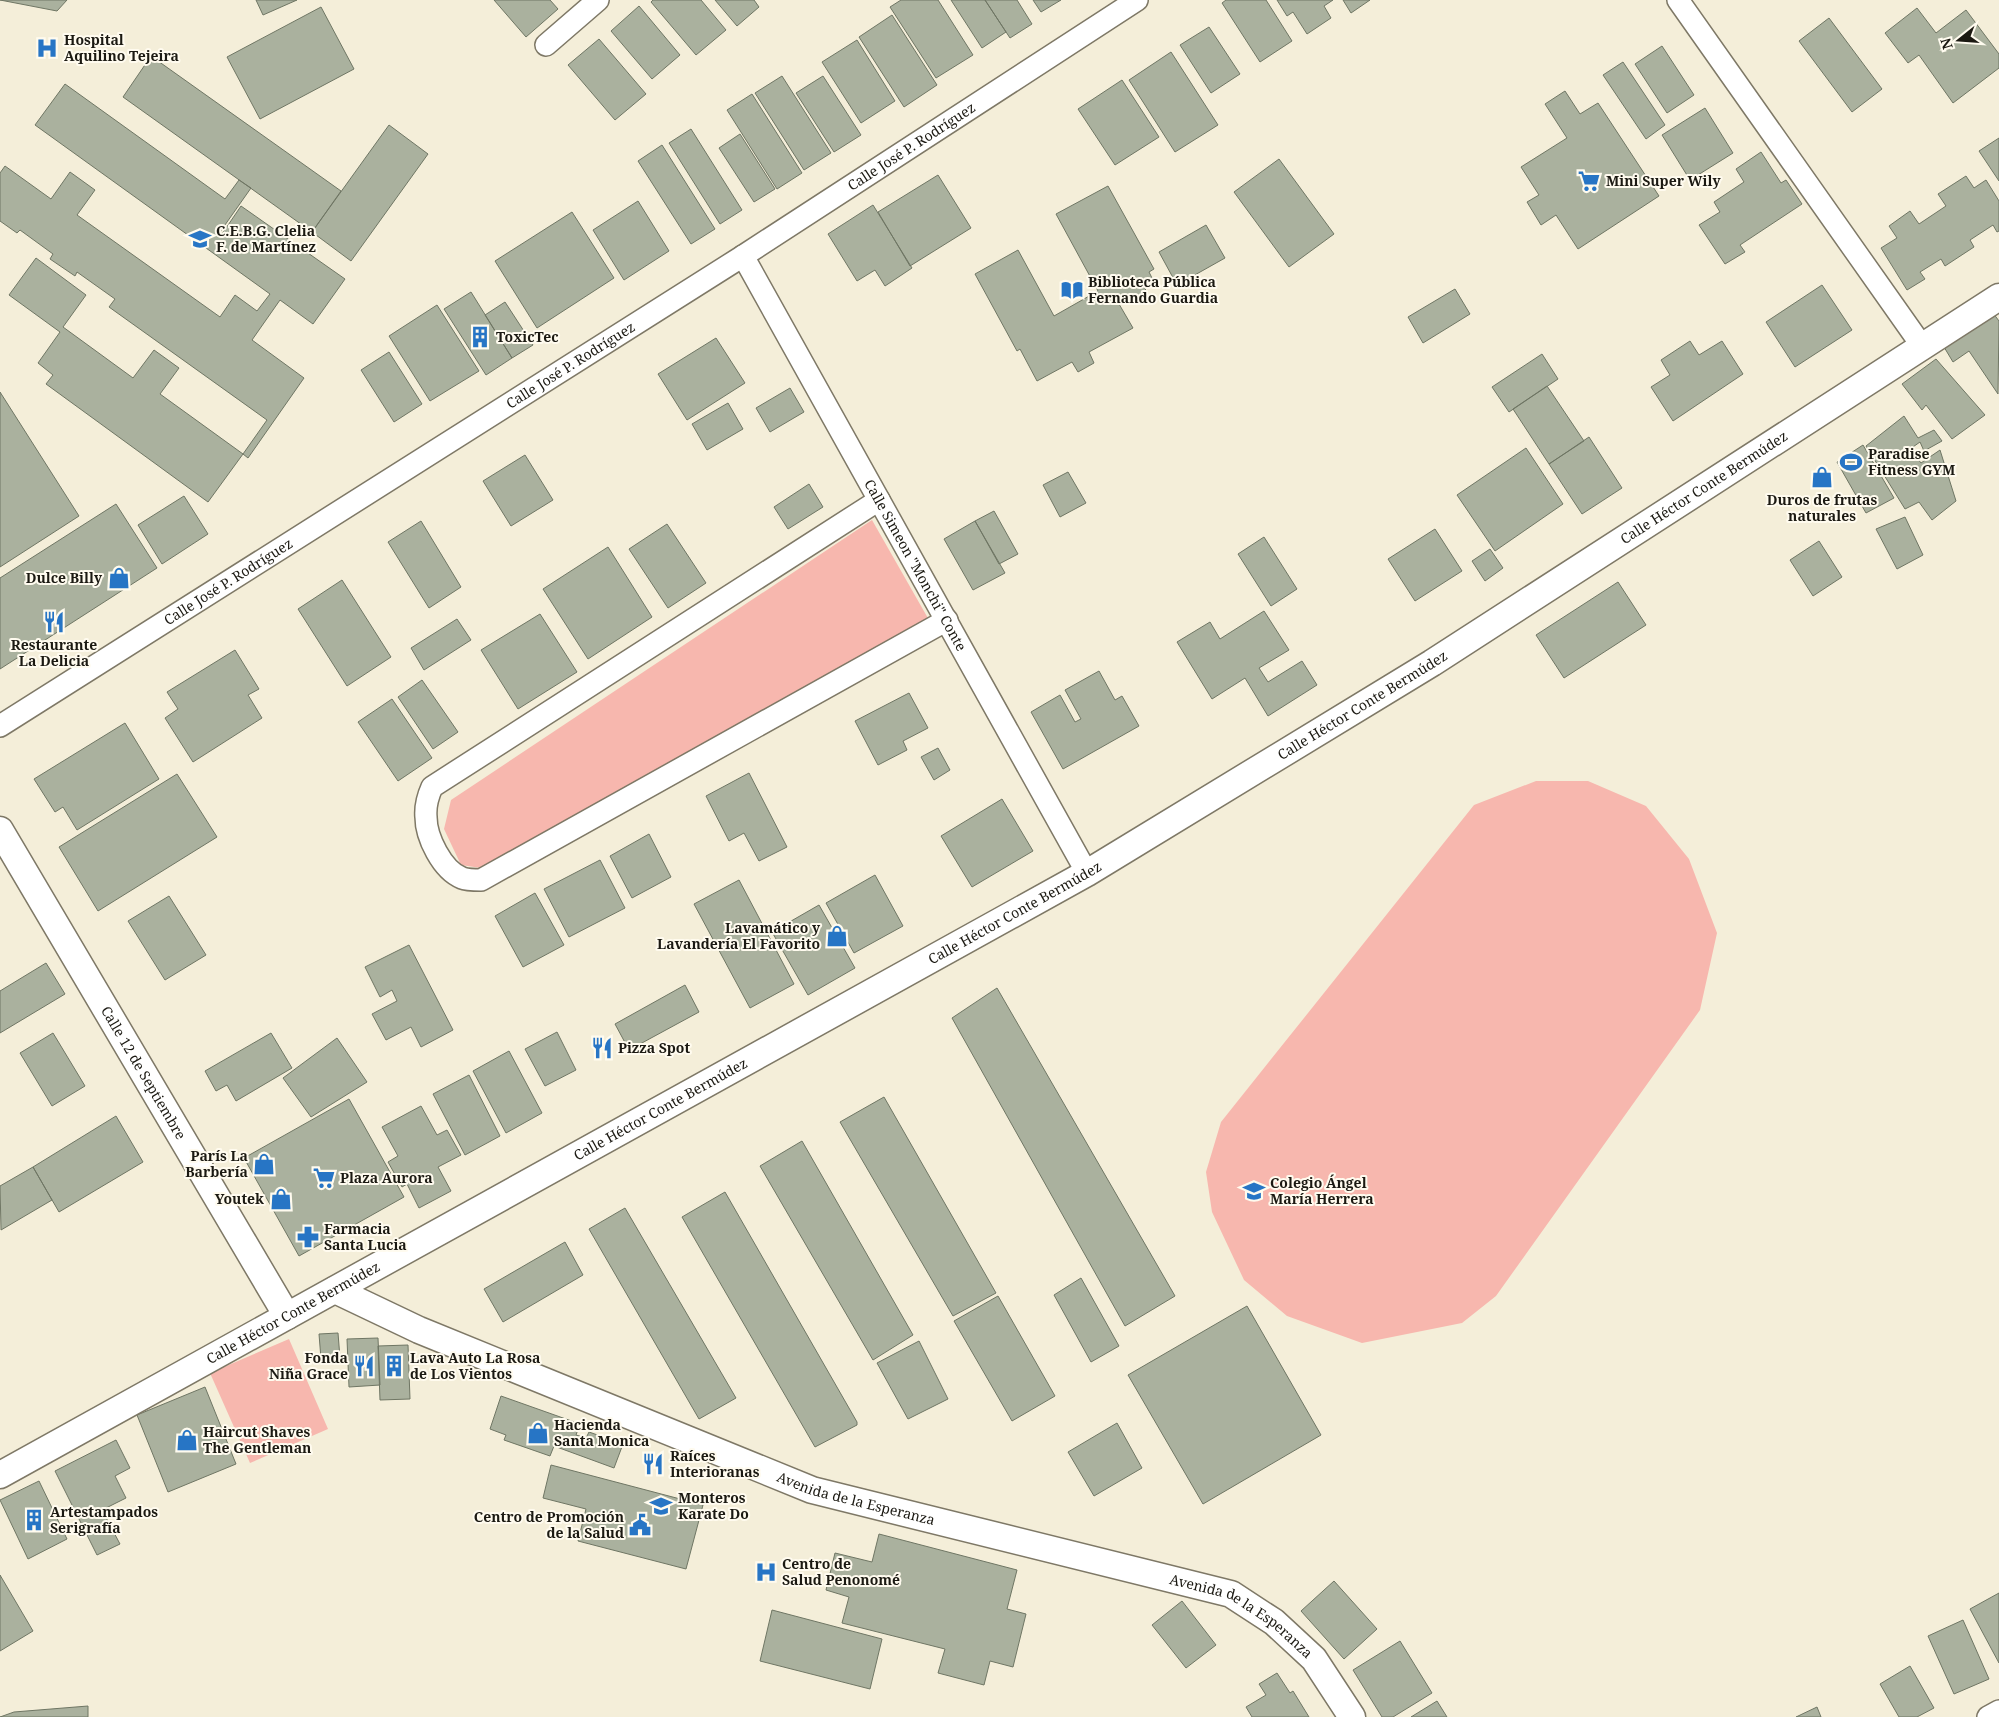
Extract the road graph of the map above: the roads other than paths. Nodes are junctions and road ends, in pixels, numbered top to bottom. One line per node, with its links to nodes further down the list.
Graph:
1 (598, 0): 4 (street)
2 (1138, 0): 5 (street, Calle José P. Rodríguez)
3 (1678, 0): 7 (street)
4 (546, 45)
5 (743, 256): 8 (street, Calle Simeon "Monchi" Conte); 10 (street, Calle José P. Rodríguez)
6 (1999, 297): 7 (street, Calle Héctor Conte Bermúdez)
7 (1922, 346): 12 (street, Calle Héctor Conte Bermúdez)
8 (879, 500): 9 (street, Calle Simeon "Monchi" Conte); 9 (street)
9 (947, 620): 12 (street, Calle Simeon "Monchi" Conte)
10 (0, 726)
11 (2, 838): 14 (street, Calle 12 de Septiembre)
12 (1086, 873): 13 (street, Calle Héctor Conte Bermúdez)
13 (335, 1290): 14 (street, Calle Héctor Conte Bermúdez); 17 (street, Avenida de la Esperanza)
14 (286, 1316): 15 (street, Calle Héctor Conte Bermúdez)
15 (0, 1475)
16 (1999, 1711): 18 (street)
17 (1352, 1717)
18 (1988, 1717)

